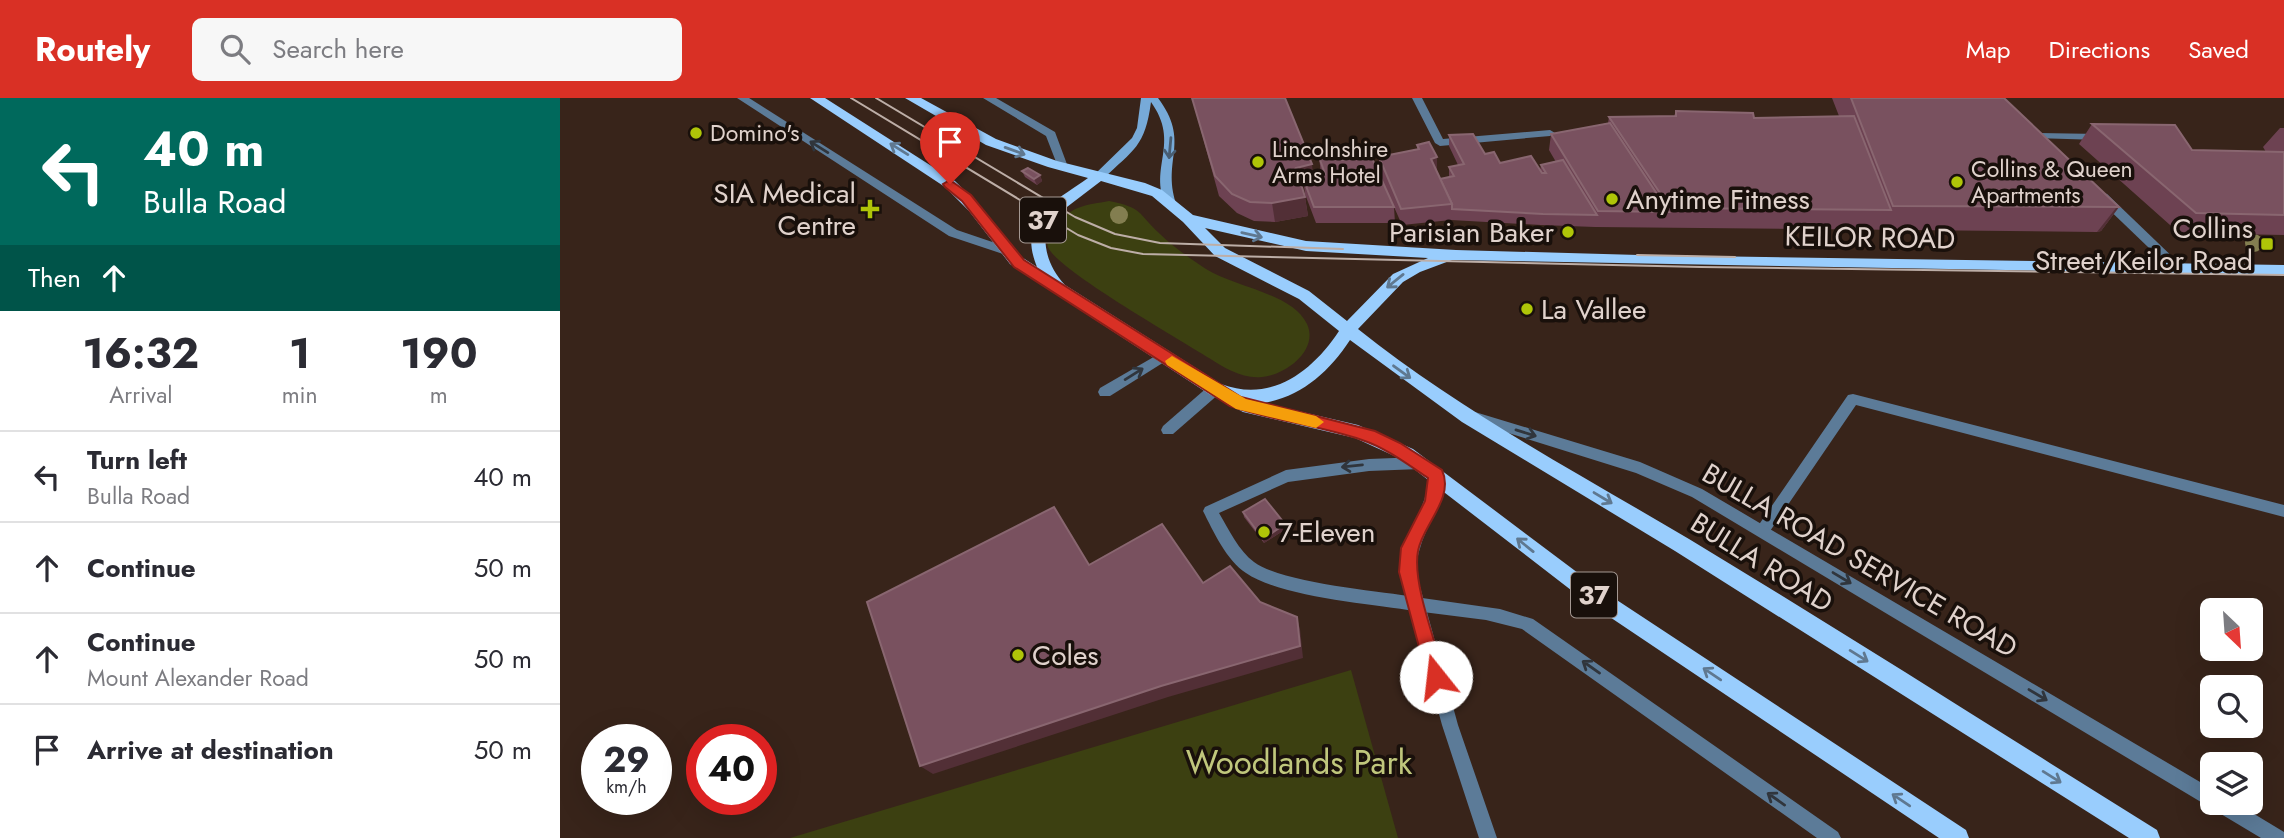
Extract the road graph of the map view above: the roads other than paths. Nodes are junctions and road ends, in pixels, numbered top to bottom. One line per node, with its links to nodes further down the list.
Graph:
1 (742, 98): 16 (street, one-way to 1)
2 (816, 98): 16 (main road, one-way to 2)
3 (911, 98): 11 (main road, one-way to 11)
4 (988, 98): 11 (street)
5 (1146, 98): 12 (main road, 37)
6 (1153, 98): 14 (main road, one-way to 14)
7 (1418, 98): 8 (street)
8 (1550, 133)
9 (2107, 138): 10 (street)
10 (2048, 145)
11 (1063, 167): 12 (main road)
12 (1099, 176): 14 (main road, 37); 20 (main road, 37)
13 (2095, 190): 18 (street)
14 (1170, 203): 15 (main road, 37)
15 (1188, 219): 17 (main road, KEILOR ROAD, one-way to 17); 21 (main road, 37)
16 (1006, 251): 20 (main road)
17 (1456, 255): 18 (main road, KEILOR ROAD); 21 (main road, KEILOR ROAD, one-way to 21)
18 (2177, 268): 19 (main road, KEILOR ROAD)
19 (2284, 270)
20 (1060, 289): 22 (main road, 37)
21 (1348, 330): 23 (main road, 37); 25 (main road, BULLA ROAD / 37, one-way to 25)
22 (1164, 355): 23 (main road, 37); 24 (street, one-way to 22)
23 (1215, 389): 26 (street); 27 (main road, 37)
24 (1105, 391)
25 (1461, 413): 30 (street, BULLA ROAD SERVICE ROAD, one-way to 30); 37 (main road, BULLA ROAD / 37, one-way to 37)
26 (1168, 430)
27 (1420, 463): 28 (main road, 37); 31 (street, one-way to 31)
28 (1437, 475): 31 (street); 36 (main road, 37, one-way to 28)
29 (2284, 511): 30 (street)
30 (1763, 530): 32 (street, BULLA ROAD SERVICE ROAD, one-way to 32)
31 (1415, 604): 34 (street); 35 (street, one-way to 31)
32 (2200, 792)
33 (2239, 815): 38 (street)
34 (1489, 838)
35 (1832, 838)
36 (1958, 838)
37 (2149, 838)
38 (2277, 838)

